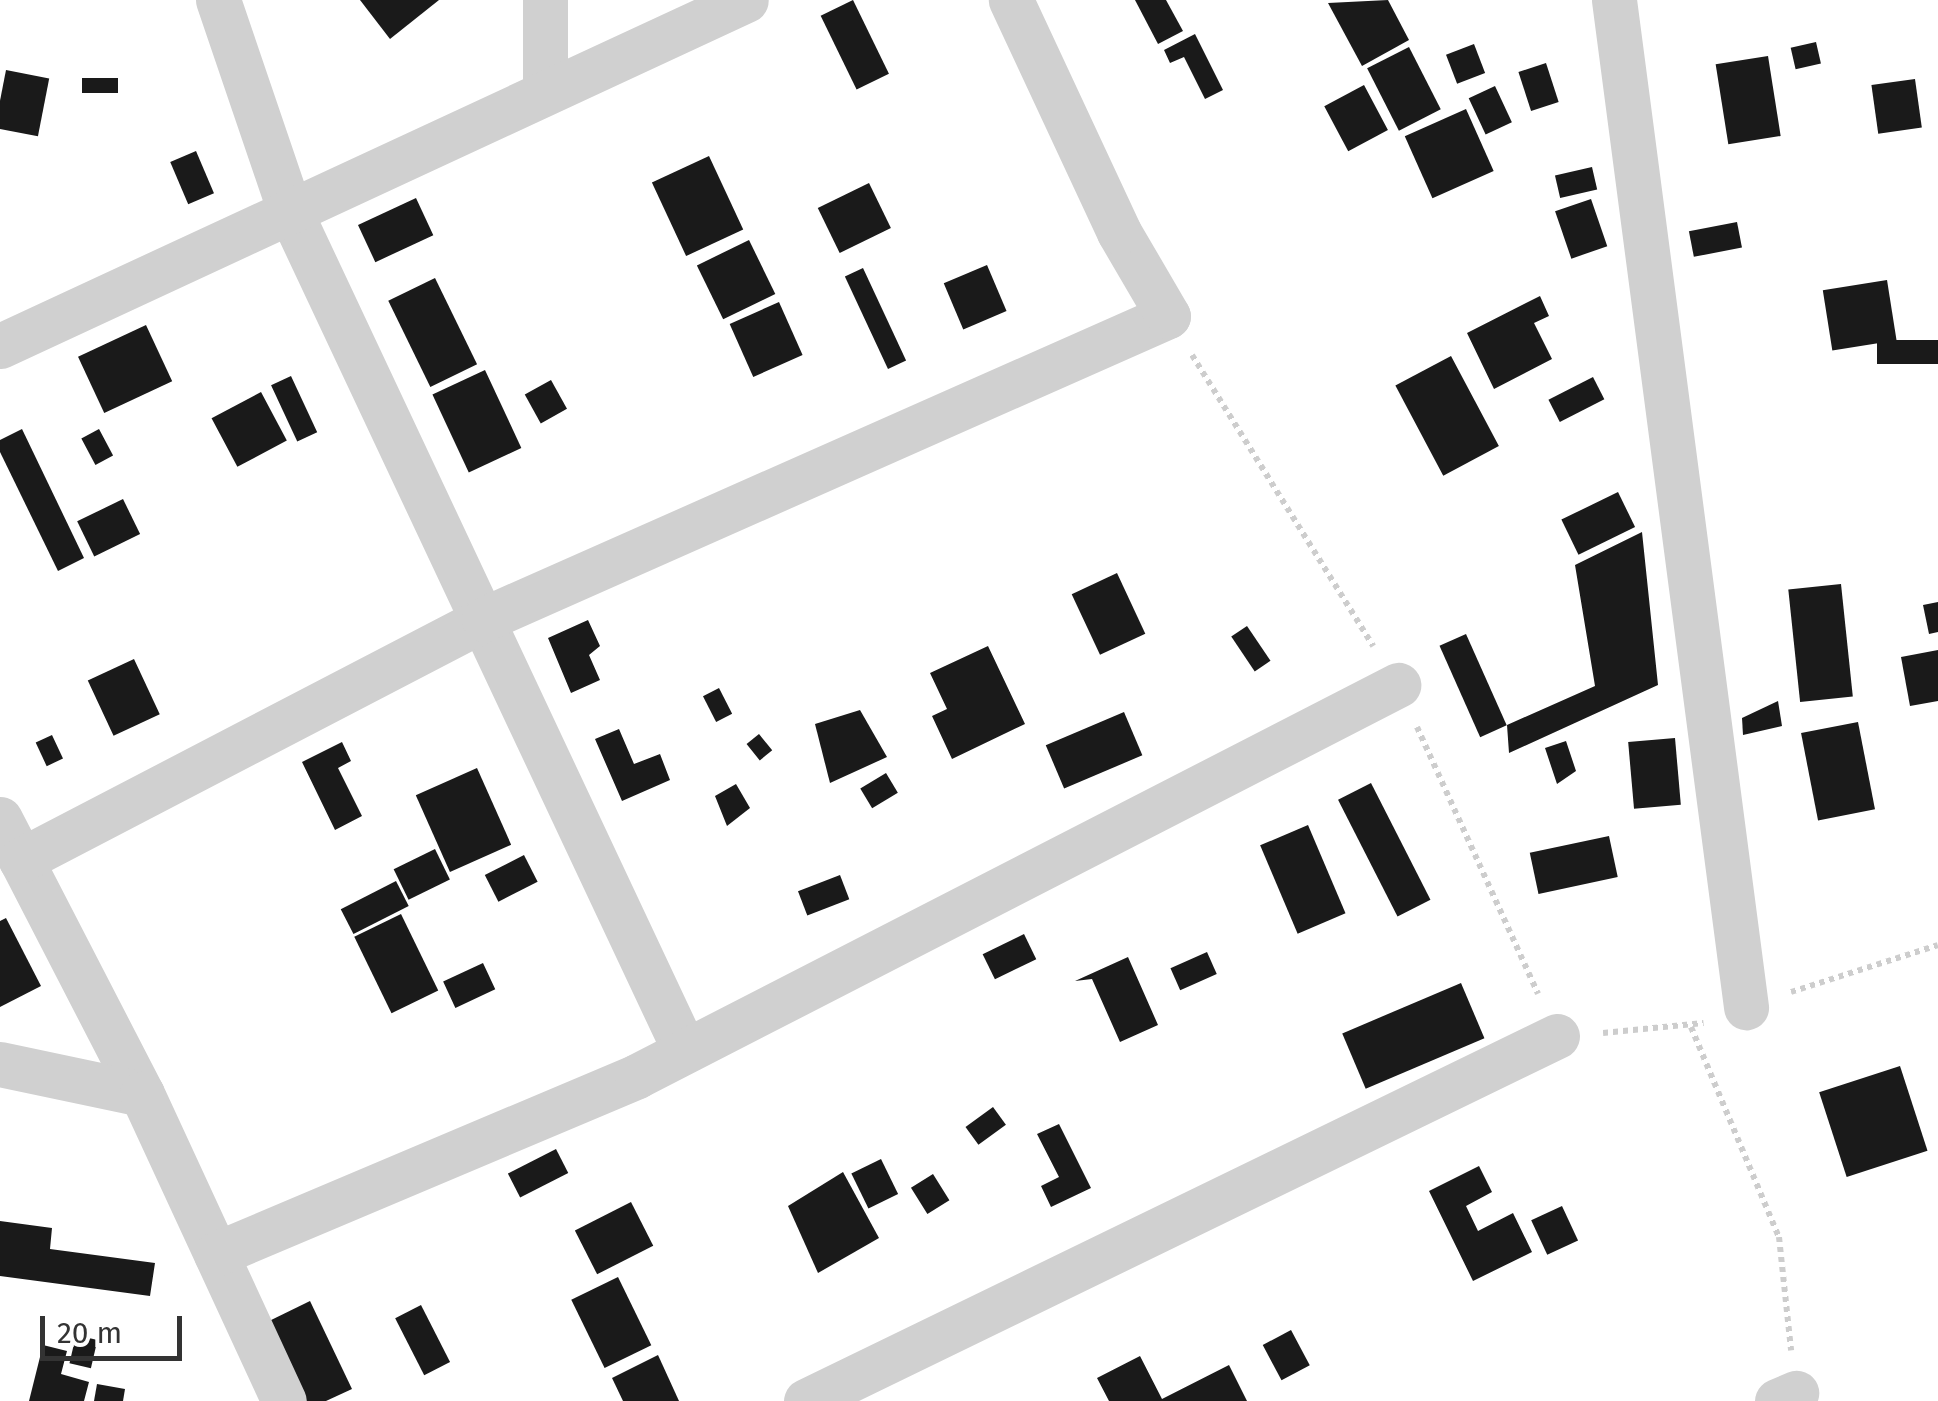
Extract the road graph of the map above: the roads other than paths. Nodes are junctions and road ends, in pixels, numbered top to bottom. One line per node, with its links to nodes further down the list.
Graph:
1 (218, 0): 7 (street)
2 (545, 0): 6 (street)
3 (746, 0): 6 (street)
4 (1011, 0): 9 (street)
5 (1614, 0): 13 (street)
6 (545, 90): 7 (street)
7 (289, 209): 8 (street); 9 (street)
8 (0, 346)
9 (484, 619): 12 (street); 15 (street)
10 (1398, 685): 15 (street)
11 (0, 819): 12 (street)
12 (21, 860): 17 (street)
13 (1746, 1007)
14 (1557, 1036): 20 (street)
15 (683, 1046): 18 (street)
16 (0, 1064): 17 (street)
17 (142, 1094): 18 (street)
18 (216, 1254): 19 (street)
19 (284, 1401)
20 (806, 1401)

